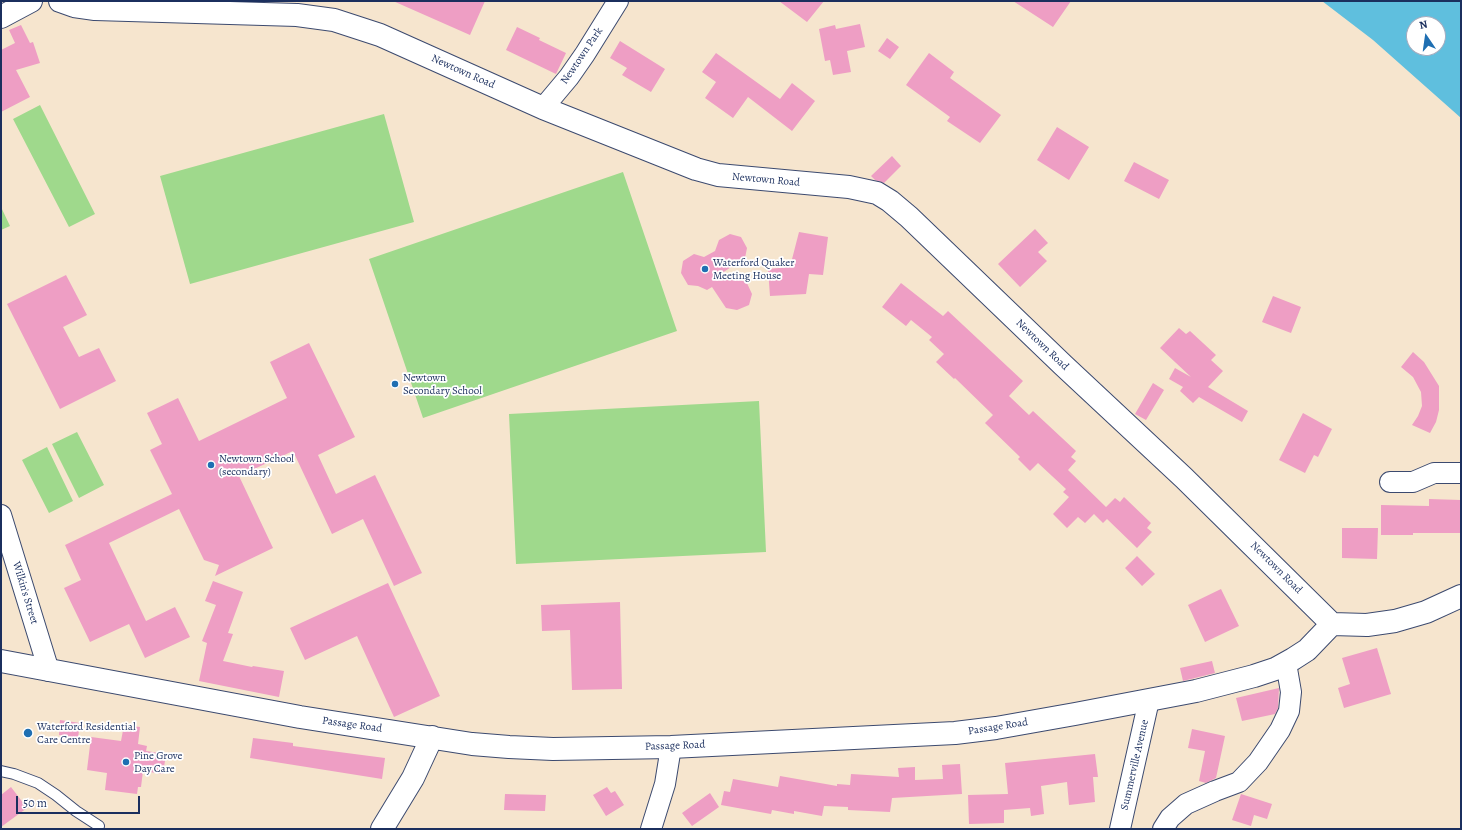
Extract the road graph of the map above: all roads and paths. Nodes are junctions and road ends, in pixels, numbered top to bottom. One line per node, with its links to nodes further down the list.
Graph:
1 (31, 1): 4 (main road)
2 (60, 1): 5 (main road, Newtown Road)
3 (618, 1): 5 (street, Newtown Park)
4 (1, 17)
5 (543, 108): 10 (main road, Newtown Road)
6 (1461, 473): 7 (street)
7 (1390, 482)
8 (1, 515): 13 (street, Wilkin's Street)
9 (1461, 596): 10 (main road)
10 (1332, 624): 12 (main road, Passage Road)
11 (1, 661): 13 (main road, Passage Road)
12 (1286, 663): 14 (main road, Passage Road); 22 (street)
13 (48, 671): 15 (main road, Passage Road)
14 (1149, 700): 16 (main road, Passage Road); 21 (street, Summerville Avenue)
15 (432, 737): 16 (main road, Passage Road); 19 (main road)
16 (670, 747): 20 (street)
17 (1, 770): 18 (lane)
18 (99, 826)
19 (382, 829)
20 (651, 829)
21 (1120, 829)
22 (1163, 829)

